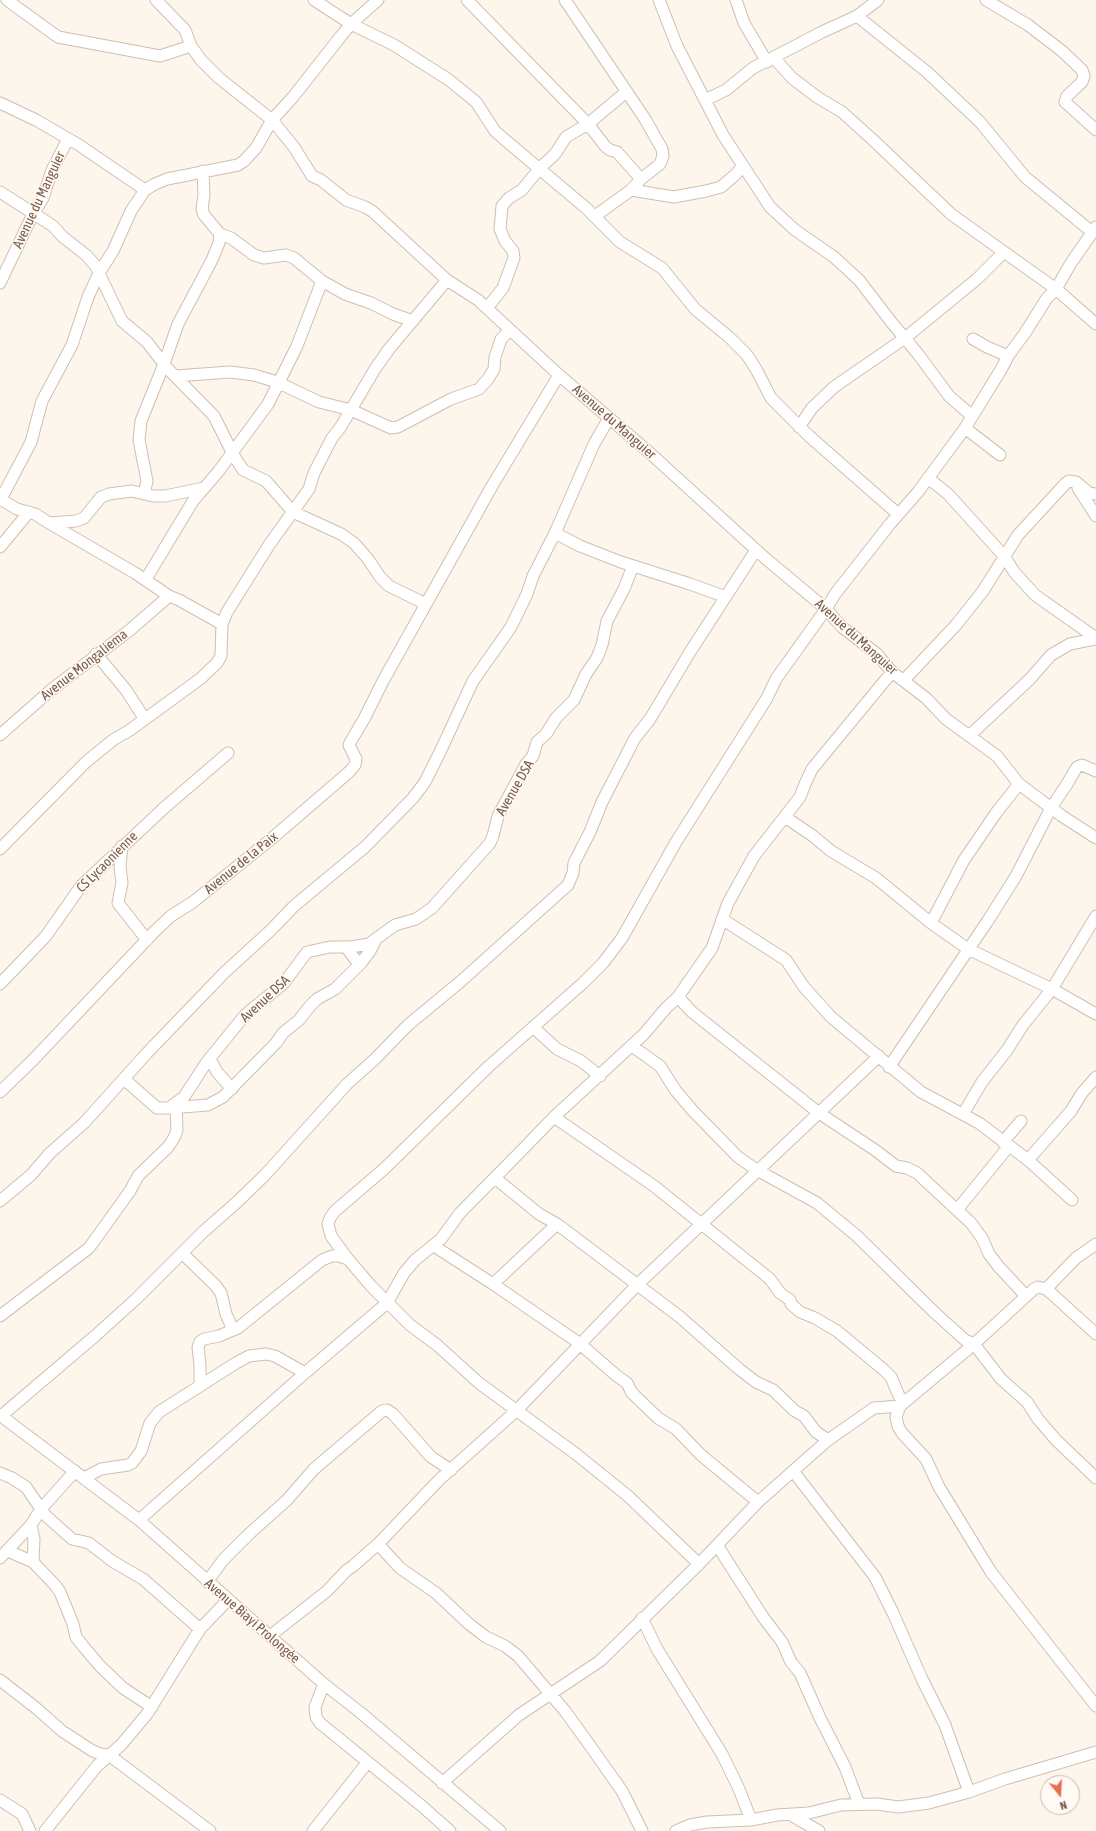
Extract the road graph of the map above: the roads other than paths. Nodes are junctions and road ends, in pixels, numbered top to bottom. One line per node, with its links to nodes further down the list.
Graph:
1 (8, 0): 13 (street)
2 (156, 0): 13 (street, Avenue du Manguier)
3 (314, 0): 12 (street)
4 (378, 0): 12 (street)
5 (467, 0): 19 (street)
6 (565, 0): 15 (street)
7 (659, 0): 16 (street)
8 (736, 0): 14 (street)
9 (878, 0): 11 (street)
10 (986, 0): 20 (street)
11 (857, 16): 14 (street); 31 (street)
12 (351, 24): 18 (street); 23 (street)
13 (191, 46): 18 (street, Avenue du Manguier)
14 (771, 60): 16 (street); 33 (street)
15 (626, 92): 19 (street); 25 (street)
16 (705, 100): 22 (street)
17 (0, 103): 21 (street)
18 (272, 120): 24 (street); 35 (street, Avenue du Manguier)
19 (588, 124): 23 (street); 25 (street)
20 (1096, 130)
21 (68, 139): 26 (street); 29 (street, Avenue du Manguier)
22 (743, 166): 27 (street); 43 (street)
23 (539, 169): 30 (street); 39 (street)
24 (203, 171): 26 (street); 32 (street)
25 (641, 179): 27 (street)
26 (145, 190): 34 (street)
27 (631, 190): 30 (street)
28 (0, 192): 29 (street)
29 (33, 214): 34 (street); 37 (street, Avenue du Manguier)
30 (595, 216): 53 (street)
31 (1094, 230): 38 (street)
32 (220, 234): 36 (street); 46 (street)
33 (1004, 252): 38 (street); 43 (street)
34 (98, 273): 46 (street); 62 (street)
35 (447, 280): 39 (street, Avenue du Manguier); 40 (street)
36 (322, 281): 40 (street); 49 (street)
37 (0, 283)
38 (1056, 289): 41 (street); 45 (street)
39 (487, 308): 42 (street, Avenue du Manguier)
40 (413, 321): 50 (street)
41 (1096, 324)
42 (510, 330): 47 (street, Avenue du Manguier); 50 (street)
43 (905, 338): 51 (street); 53 (street)
44 (974, 339): 45 (street)
45 (1008, 356): 51 (street)
46 (164, 364): 48 (street); 60 (street)
47 (559, 375): 52 (street, Avenue du Manguier); 76 (street)
48 (175, 376): 49 (street); 55 (street)
49 (278, 382): 50 (street); 55 (street)
50 (351, 410): 64 (street)
51 (972, 416): 54 (street)
52 (608, 418): 68 (street); 70 (street, Avenue du Manguier)
53 (800, 426): 65 (street)
54 (965, 428): 56 (street); 57 (street)
55 (232, 452): 59 (street); 64 (street)
56 (1000, 455)
57 (928, 478): 65 (street); 71 (street)
58 (1073, 481): 61 (street); 66 (street); 71 (street)
59 (204, 488): 60 (street); 73 (street)
60 (144, 494): 67 (street)
61 (1096, 494)
62 (1, 499): 63 (street)
63 (29, 512): 67 (street); 69 (street)
64 (293, 512): 76 (street); 78 (street)
65 (898, 514): 77 (street)
66 (1096, 516)
67 (49, 523): 73 (street)
68 (555, 532): 72 (street); 113 (street)
69 (0, 547)
70 (756, 550): 75 (street); 77 (street, Avenue du Manguier)
71 (1004, 556): 79 (street); 82 (street)
72 (633, 566): 75 (street); 98 (street, Avenue DSA)
73 (146, 579): 74 (street)
74 (169, 596): 78 (street); 80 (street, Avenue Mongaliema)
75 (726, 597): 132 (street)
76 (426, 604): 97 (street, Avenue de la Paix)
77 (826, 609): 81 (street, Avenue du Manguier); 106 (street)
78 (222, 624): 83 (street)
79 (1096, 638): 85 (street)
80 (96, 654): 83 (street); 84 (street, Avenue Mongaliema)
81 (892, 672): 82 (street, Avenue du Manguier); 90 (street)
82 (904, 680): 85 (street, Avenue du Manguier)
83 (144, 718): 93 (street)
84 (0, 735)
85 (969, 736): 88 (street, Avenue du Manguier)
86 (228, 753): 92 (street, CS Lycaonienne)
87 (1096, 771): 89 (street)
88 (1019, 784): 89 (street, Avenue du Manguier); 96 (street)
89 (1051, 808): 91 (street, Avenue du Manguier); 100 (street)
90 (785, 817): 95 (street); 96 (street)
91 (1096, 838)
92 (122, 846): 97 (street); 102 (street, CS Lycaonienne)
93 (0, 849)
94 (1096, 916): 103 (street)
95 (722, 919): 104 (street); 108 (street)
96 (931, 923): 100 (street)
97 (146, 940): 115 (street, Avenue de la Paix)
98 (375, 941): 99 (street, Avenue DSA); 101 (street)
99 (346, 947): 101 (street); 109 (street, Avenue DSA)
100 (968, 949): 103 (street); 110 (street)
101 (362, 963): 114 (street)
102 (0, 984)
103 (1052, 989): 105 (street); 118 (street)
104 (678, 998): 107 (street); 117 (street)
105 (1096, 1014)
106 (533, 1027): 111 (street); 133 (street)
107 (632, 1046): 111 (street); 123 (street)
108 (879, 1056): 110 (street); 117 (street)
109 (210, 1059): 114 (street); 116 (street, Avenue DSA)
110 (889, 1067): 118 (street)
111 (600, 1076): 119 (street)
112 (1096, 1077): 122 (street)
113 (124, 1079): 116 (street); 126 (street)
114 (232, 1089): 116 (street)
115 (0, 1092)
116 (173, 1108): 139 (street)
117 (819, 1113): 123 (street); 127 (street)
118 (963, 1114): 121 (street)
119 (554, 1117): 124 (street); 129 (street)
120 (1020, 1121): 121 (street)
121 (1006, 1144): 122 (street); 127 (street)
122 (1028, 1160): 125 (street)
123 (757, 1170): 129 (street); 143 (street)
124 (495, 1178): 128 (street); 131 (street)
125 (1072, 1200)
126 (0, 1201)
127 (958, 1211): 137 (street)
128 (557, 1224): 134 (street); 135 (street)
129 (702, 1225): 135 (street); 146 (street)
130 (1096, 1244): 136 (street)
131 (434, 1246): 134 (street); 138 (street)
132 (182, 1253): 140 (street); 148 (street)
133 (348, 1259): 138 (street); 140 (street)
134 (493, 1284): 142 (street)
135 (637, 1285): 142 (street); 149 (street)
136 (1046, 1289): 137 (street); 141 (street)
137 (1026, 1296): 143 (street)
138 (387, 1303): 144 (street); 147 (street)
139 (0, 1316)
140 (233, 1330): 145 (street)
141 (1096, 1334)
142 (580, 1343): 147 (street); 156 (street)
143 (974, 1344): 146 (street); 155 (street)
144 (305, 1373): 145 (street); 158 (street)
145 (200, 1386): 154 (street)
146 (902, 1404): 149 (street); 173 (street)
147 (516, 1410): 150 (street); 164 (street)
148 (1, 1416): 151 (street, Avenue Biayi Prolongée)
149 (828, 1440): 152 (street)
150 (451, 1470): 160 (street); 165 (street)
151 (75, 1471): 154 (street, Avenue Biayi Prolongée); 157 (street)
152 (793, 1471): 156 (street); 179 (street)
153 (0, 1473): 157 (street)
154 (84, 1478): 158 (street, Avenue Biayi Prolongée)
155 (1096, 1478)
156 (758, 1502): 161 (street)
157 (41, 1509): 159 (street); 168 (street)
158 (139, 1520): 165 (street, Avenue Biayi Prolongée)
159 (31, 1525): 162 (street); 163 (street)
160 (378, 1544): 169 (street); 172 (street)
161 (717, 1545): 164 (street); 181 (street)
162 (4, 1555): 163 (street)
163 (33, 1562): 174 (street)
164 (699, 1564): 167 (street)
165 (207, 1582): 166 (street, Avenue Biayi Prolongée)
166 (228, 1600): 168 (street); 169 (street, Avenue Biayi Prolongée)
167 (642, 1618): 172 (street); 183 (street)
168 (200, 1629): 174 (street)
169 (270, 1636): 171 (street, Avenue Biayi Prolongée)
170 (0, 1680): 176 (street)
171 (324, 1684): 177 (street); 178 (street, Avenue Biayi Prolongée)
172 (550, 1695): 178 (street); 191 (street)
173 (1096, 1706)
174 (152, 1707): 176 (street)
175 (1096, 1752): 179 (street)
176 (109, 1755): 186 (street); 187 (street)
177 (367, 1763): 188 (street); 189 (street)
178 (442, 1783): 190 (street, Avenue Biayi Prolongée)
179 (969, 1792): 181 (street)
180 (0, 1800): 185 (street)
181 (859, 1804): 182 (street)
182 (789, 1814): 183 (street); 194 (street)
183 (751, 1820): 184 (street)
184 (707, 1822): 192 (street); 193 (street)
185 (30, 1831)
186 (45, 1831)
187 (210, 1831)
188 (313, 1831)
189 (450, 1831)
190 (500, 1831)
191 (642, 1831)
192 (676, 1831)
193 (714, 1831)
194 (819, 1831)

